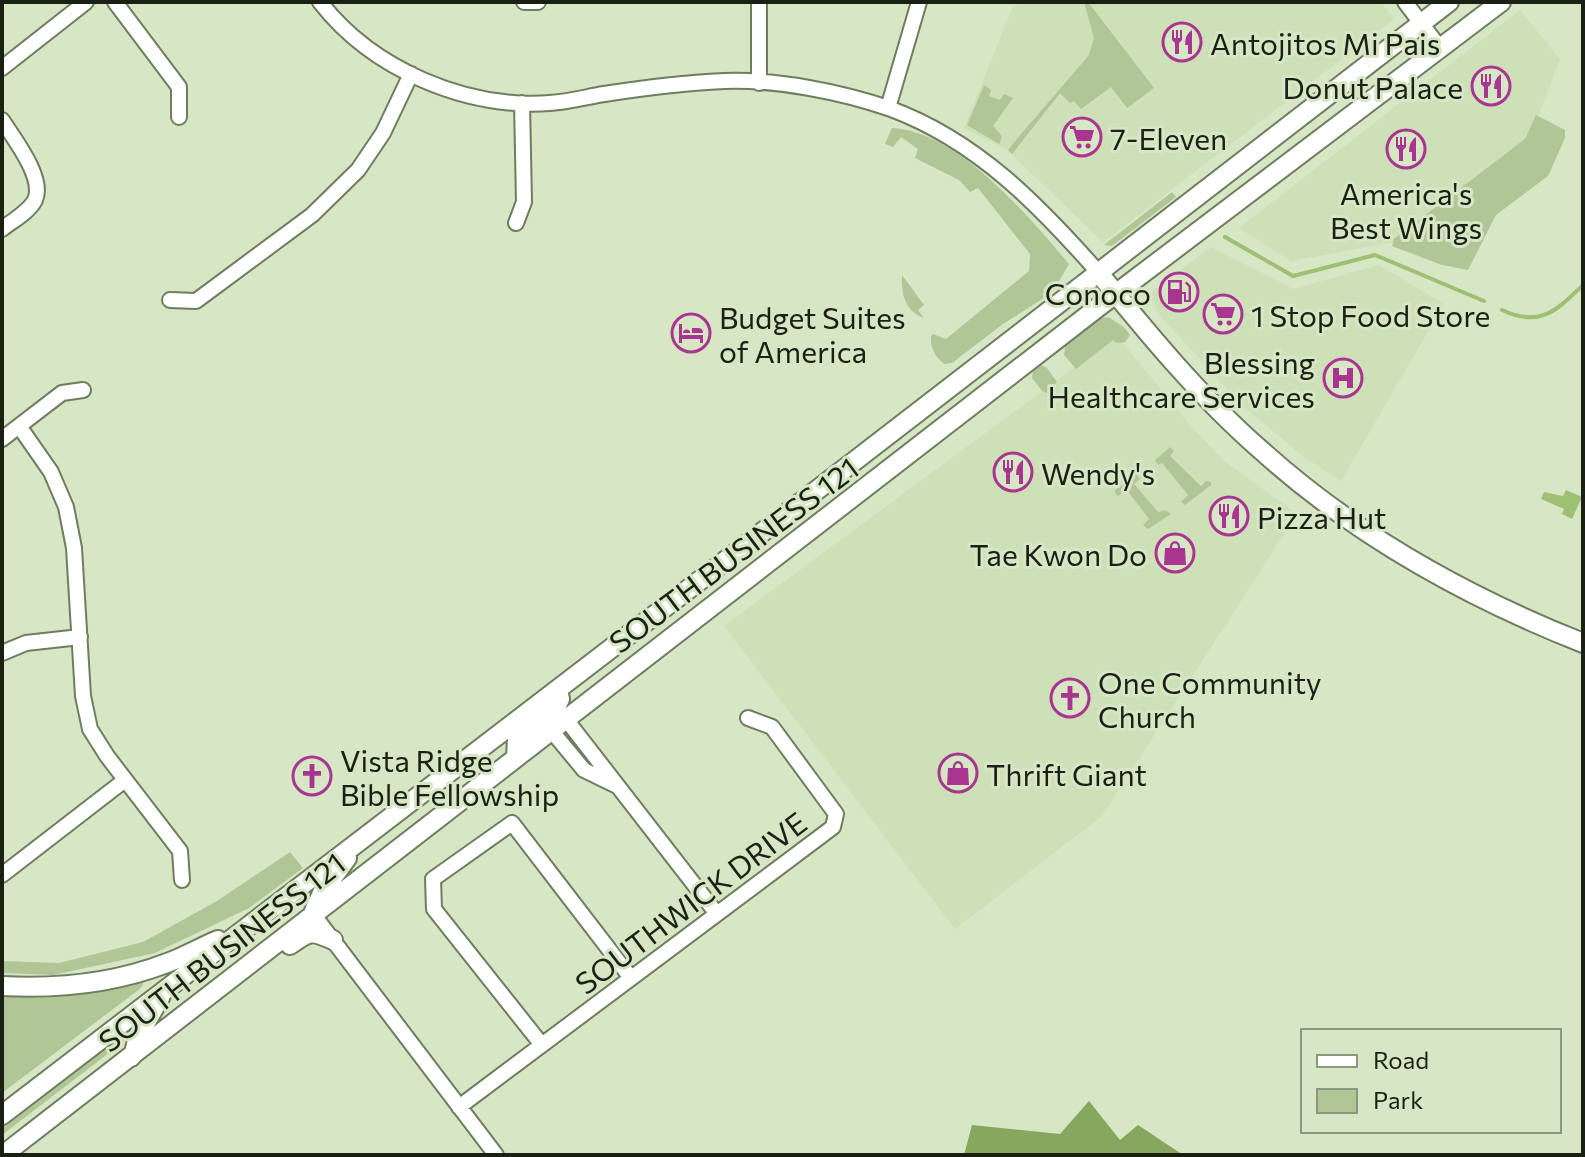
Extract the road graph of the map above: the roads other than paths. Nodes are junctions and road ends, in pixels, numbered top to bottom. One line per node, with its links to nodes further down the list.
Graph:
1 (86, 2): 13 (street)
2 (115, 2): 18 (street)
3 (320, 2): 14 (street)
4 (524, 2): 5 (street)
5 (538, 2)
6 (759, 2): 15 (street)
7 (919, 2): 17 (street)
8 (1405, 2): 11 (street)
9 (1449, 2): 11 (main road, SOUTH BUSINESS 121)
10 (1501, 2): 12 (main road, SOUTH BUSINESS 121)
11 (1421, 23): 12 (street); 22 (main road, SOUTH BUSINESS 121)
12 (1440, 48): 23 (main road, SOUTH BUSINESS 121)
13 (2, 68)
14 (411, 74): 16 (street); 24 (street)
15 (759, 83): 16 (street); 17 (street)
16 (522, 103): 20 (street)
17 (888, 108): 22 (street)
18 (179, 117)
19 (2, 120): 21 (street)
20 (516, 223)
21 (2, 229)
22 (1098, 272): 23 (main road); 28 (main road, SOUTH BUSINESS 121)
23 (1116, 294): 29 (main road, SOUTH BUSINESS 121); 31 (main road)
24 (170, 300)
25 (83, 390): 26 (street)
26 (19, 426): 27 (street); 30 (street)
27 (2, 439)
28 (834, 476): 29 (main road); 33 (main road, SOUTH BUSINESS 121)
29 (852, 500): 35 (main road, SOUTH BUSINESS 121)
30 (80, 637): 32 (street); 37 (street)
31 (1583, 643)
32 (2, 653)
33 (557, 690): 36 (main road); 38 (main road, SOUTH BUSINESS 121)
34 (748, 718): 43 (street, SOUTHWICK DRIVE)
35 (558, 724): 36 (main road, SOUTH BUSINESS 121); 43 (street)
36 (516, 757): 42 (main road, SOUTH BUSINESS 121)
37 (125, 780): 39 (street); 40 (street)
38 (355, 844): 41 (main road, SOUTH BUSINESS 121); 42 (main road)
39 (2, 875)
40 (182, 880)
41 (266, 913): 47 (main road); 48 (main road, SOUTH BUSINESS 121)
42 (313, 914): 44 (street); 45 (main road, SOUTH BUSINESS 121)
43 (717, 914): 46 (street, SOUTHWICK DRIVE)
44 (333, 940): 45 (main road); 51 (street)
45 (265, 951): 50 (main road, SOUTH BUSINESS 121)
46 (631, 978): 49 (street, SOUTHWICK DRIVE); 49 (street)
47 (2, 986)
48 (163, 992): 50 (main road); 52 (main road, SOUTH BUSINESS 121)
49 (542, 1045): 51 (street, SOUTHWICK DRIVE)
50 (134, 1053): 53 (main road, SOUTH BUSINESS 121); 54 (main road)
51 (459, 1107): 55 (street)
52 (2, 1115)
53 (3, 1155)
54 (20, 1155)
55 (496, 1155)

